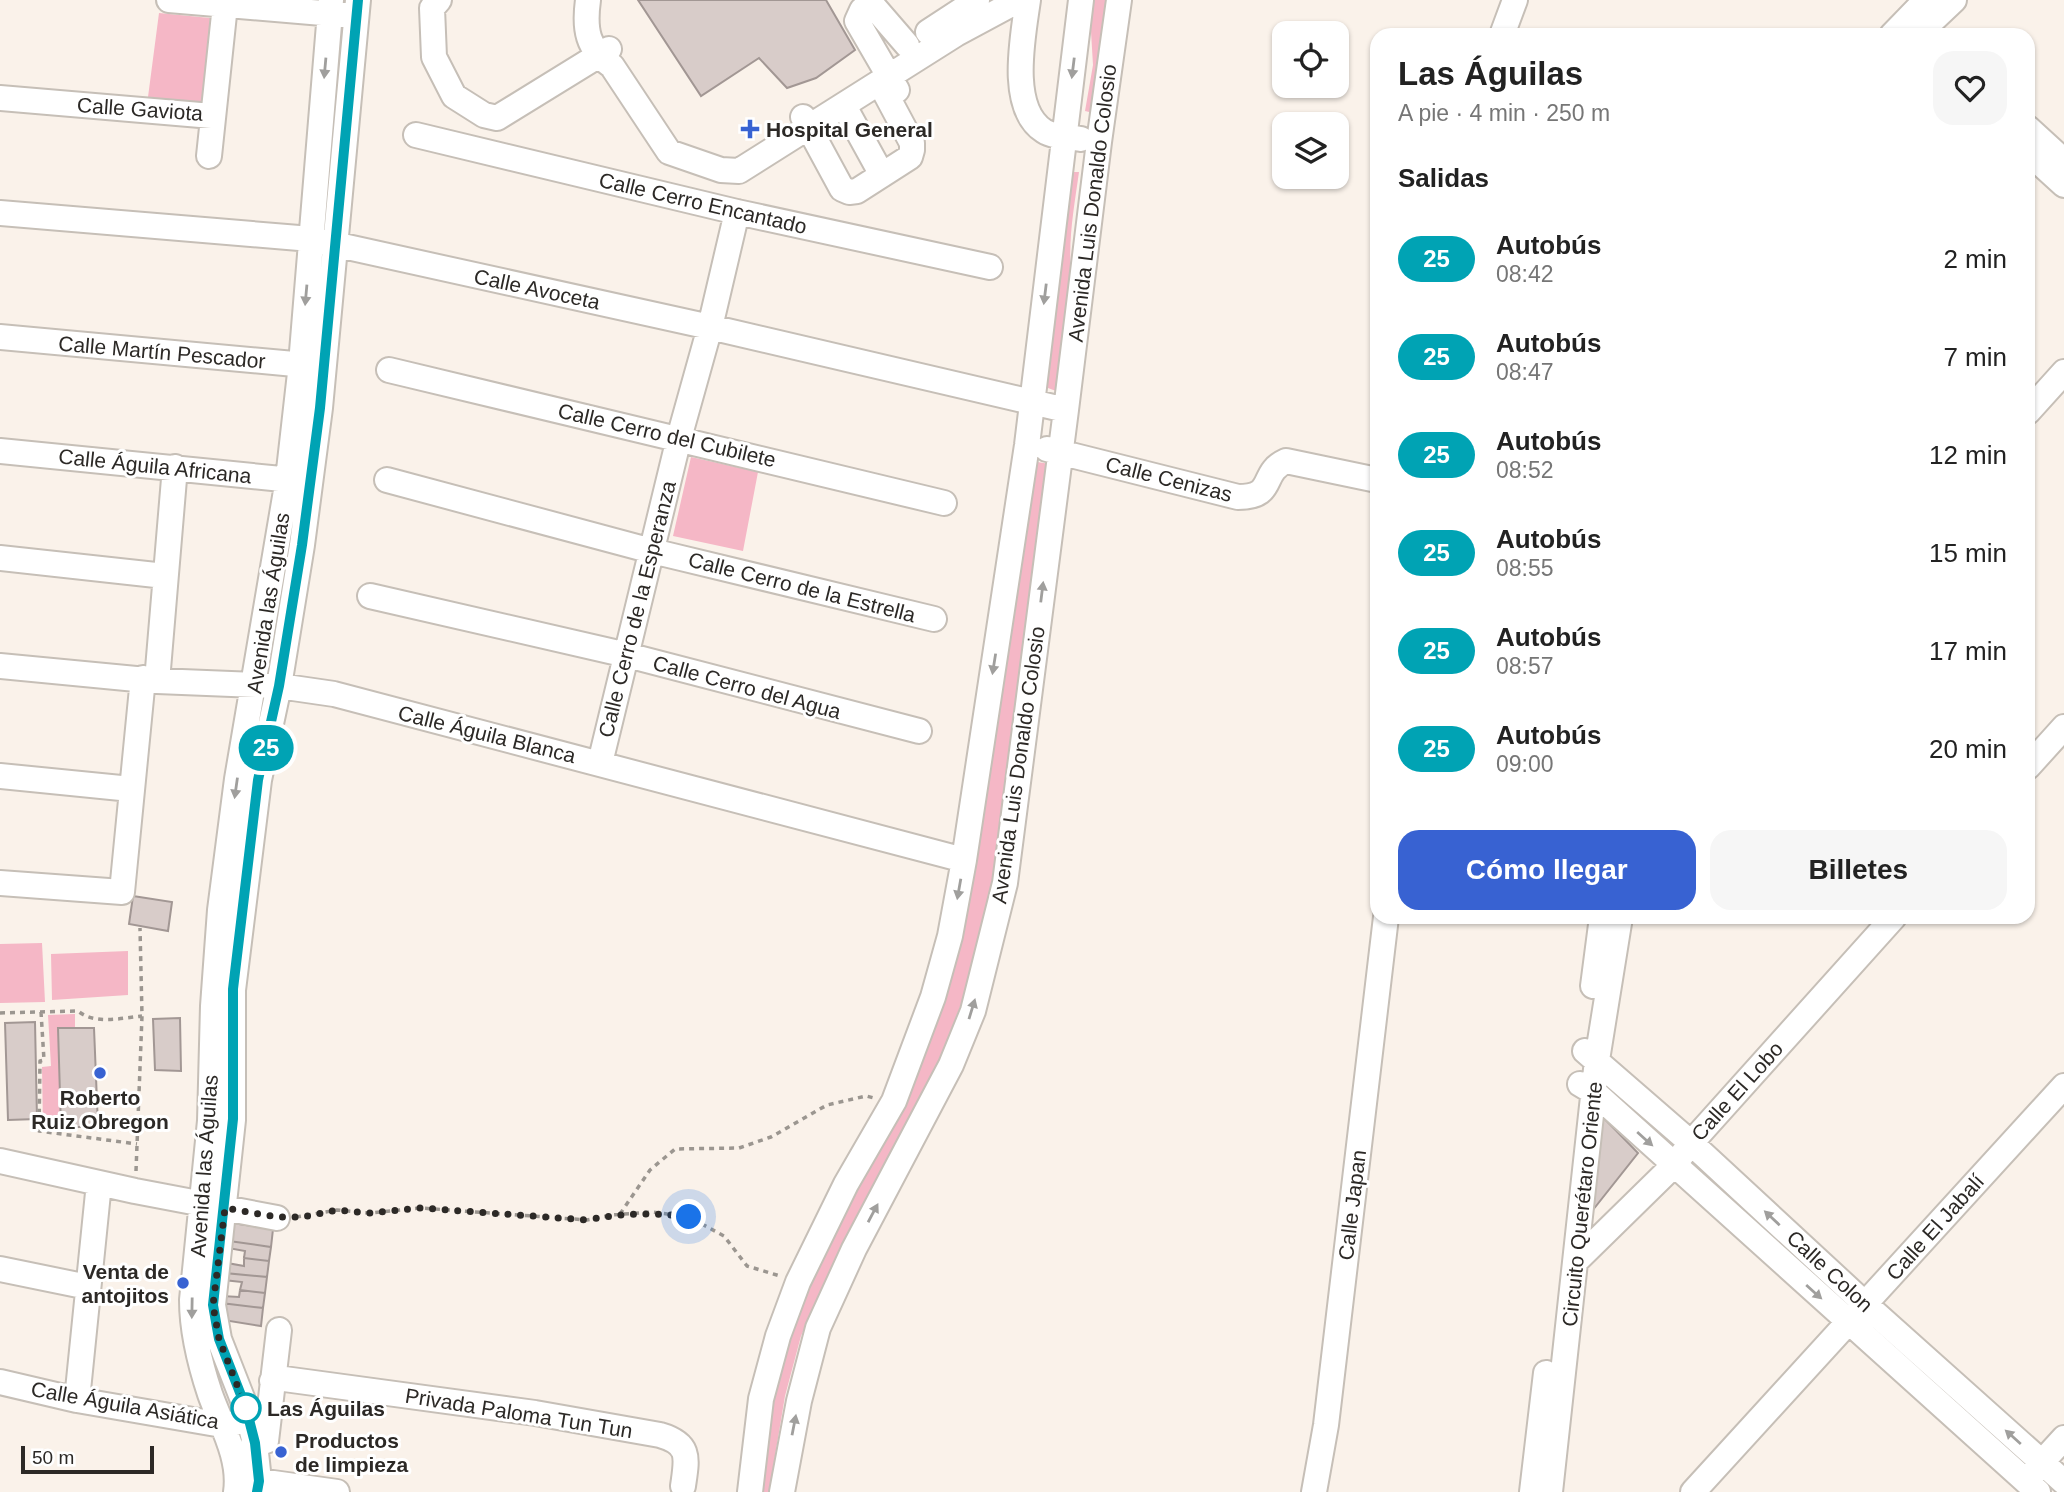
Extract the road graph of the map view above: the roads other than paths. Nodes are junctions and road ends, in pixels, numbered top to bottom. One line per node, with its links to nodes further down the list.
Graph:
1 (169, 0): 11 (street)
2 (439, 0): 17 (street)
3 (588, 0): 17 (street)
4 (605, 0): 17 (street)
5 (977, 0): 14 (street)
6 (1019, 0): 18 (street)
7 (1028, 0): 25 (street)
8 (1081, 0): 25 (street, Avenida Luis Donaldo Colosio, one-way to 25)
9 (1119, 0): 26 (street, Avenida Luis Donaldo Colosio)
10 (1516, 0): 15 (street)
11 (225, 5): 12 (street); 21 (street, Calle Gaviota)
12 (331, 7): 13 (street); 35 (street, Avenida las Águilas, one-way to 35)
13 (357, 8): 35 (street, Avenida las Águilas)
14 (952, 10): 16 (street)
15 (1506, 28)
16 (907, 45): 18 (street); 18 (street)
17 (606, 57): 22 (street)
18 (884, 75): 20 (street); 22 (street); 27 (street); 31 (street)
19 (0, 98): 21 (street, Calle Gaviota)
20 (844, 106): 22 (street); 31 (street)
21 (212, 116): 28 (street)
22 (807, 122): 31 (street)
23 (2035, 134): 30 (street)
24 (416, 135): 33 (street, Calle Cerro Encantado)
25 (1065, 136): 26 (street); 42 (street, Avenida Luis Donaldo Colosio, one-way to 42)
26 (1099, 142): 44 (street, Avenida Luis Donaldo Colosio)
27 (929, 143)
28 (209, 156)
29 (2035, 158): 32 (street)
30 (2064, 161)
31 (882, 175)
32 (2064, 185)
33 (737, 212): 36 (street, Calle Cerro Encantado); 37 (street, Calle Cerro de la Esperanza)
34 (0, 213): 35 (street, Calle Avoceta)
35 (323, 241): 37 (street, Calle Avoceta); 39 (street, Avenida las Águilas)
36 (990, 267)
37 (710, 327): 42 (street, Calle Avoceta); 45 (street, Calle Cerro de la Esperanza)
38 (0, 337): 39 (street, Calle Martín Pescador)
39 (312, 366): 51 (street, Avenida las Águilas)
40 (389, 370): 45 (street, Calle Cerro del Cubilete)
41 (2064, 372): 43 (street)
42 (1031, 401): 44 (street, Calle Avoceta); 46 (street, Avenida Luis Donaldo Colosio)
43 (2035, 404)
44 (1066, 410): 48 (street, Avenida Luis Donaldo Colosio)
45 (679, 438): 53 (street, Calle Cerro del Cubilete); 54 (street, Calle Cerro de la Esperanza)
46 (1027, 444): 48 (street, Calle Cenizas); 69 (street, Avenida Luis Donaldo Colosio, one-way to 69)
47 (0, 451): 49 (street, Calle Águila Africana)
48 (1060, 452): 50 (street, Calle Cenizas); 103 (street, Avenida Luis Donaldo Colosio, one-way to 48)
49 (175, 467): 51 (street, Calle Águila Africana); 56 (street)
50 (1370, 479)
51 (299, 480): 62 (street, Avenida las Águilas)
52 (387, 480): 54 (street, Calle Cerro de la Estrella)
53 (944, 503)
54 (652, 551): 58 (street, Calle Cerro de la Estrella); 59 (street, Calle Cerro de la Esperanza)
55 (0, 558): 56 (street)
56 (165, 576): 61 (street)
57 (370, 596): 59 (street, Calle Cerro del Agua)
58 (934, 619)
59 (627, 655): 64 (street, Calle Cerro del Agua); 66 (street, Calle Cerro de la Esperanza)
60 (0, 666): 61 (street, Calle Águila Blanca)
61 (150, 680): 62 (street, Calle Águila Blanca); 68 (street)
62 (267, 686): 66 (street, Calle Águila Blanca); 82 (street, Avenida las Águilas)
63 (2064, 727): 65 (street)
64 (919, 731)
65 (2035, 759)
66 (600, 763): 69 (street, Calle Águila Blanca)
67 (0, 776): 68 (street)
68 (131, 789): 70 (street)
69 (964, 860): 102 (street, Avenida Luis Donaldo Colosio, one-way to 102)
70 (0, 883)
71 (1385, 924): 104 (street, Calle Japan)
72 (1601, 924): 75 (street, Circuito Querétaro Oriente)
73 (1619, 924): 75 (street, Circuito Querétaro Oriente)
74 (1888, 924): 78 (street, Calle El Lobo)
75 (1591, 1056): 77 (street, Circuito Querétaro Oriente); 78 (street, Calle Colon)
76 (2064, 1086): 87 (street, Calle El Jabalí)
77 (1588, 1089): 80 (street, Calle Colon, one-way to 80); 84 (street, Circuito Querétaro Oriente); 105 (street, Circuito Querétaro Oriente)
78 (1691, 1143): 80 (street, Calle El Lobo); 87 (street, Calle Colon, one-way to 78)
79 (0, 1161): 81 (street)
80 (1674, 1165): 84 (street, Calle El Lobo); 88 (street, Calle Colon, one-way to 88)
81 (99, 1183): 82 (street); 86 (street)
82 (213, 1206): 83 (street); 93 (street, Avenida las Águilas)
83 (277, 1217)
84 (1576, 1261): 106 (street, Circuito Querétaro Oriente)
85 (0, 1269): 86 (street)
86 (88, 1287): 92 (street)
87 (1865, 1304): 88 (street, Calle El Jabalí); 95 (street, Calle Colon, one-way to 87)
88 (1847, 1321): 99 (street, Calle Colon); 107 (street, Calle El Jabalí)
89 (279, 1329): 90 (street)
90 (272, 1381): 93 (street); 98 (street, Privada Paloma Tun Tun)
91 (0, 1382): 92 (street, Calle Águila Asiática)
92 (77, 1400): 93 (street, Calle Águila Asiática)
93 (240, 1434): 97 (street, Avenida las Águilas); 100 (street, Avenida las Águilas)
94 (2064, 1438): 95 (street)
95 (2042, 1462): 96 (street, Calle Colon); 99 (street)
96 (2064, 1482)
97 (258, 1486): 101 (street)
98 (683, 1486)
99 (2025, 1488)
100 (236, 1492)
101 (337, 1492)
102 (750, 1492)
103 (782, 1492)
104 (1314, 1492)
105 (1532, 1492)
106 (1550, 1492)
107 (1693, 1492)

